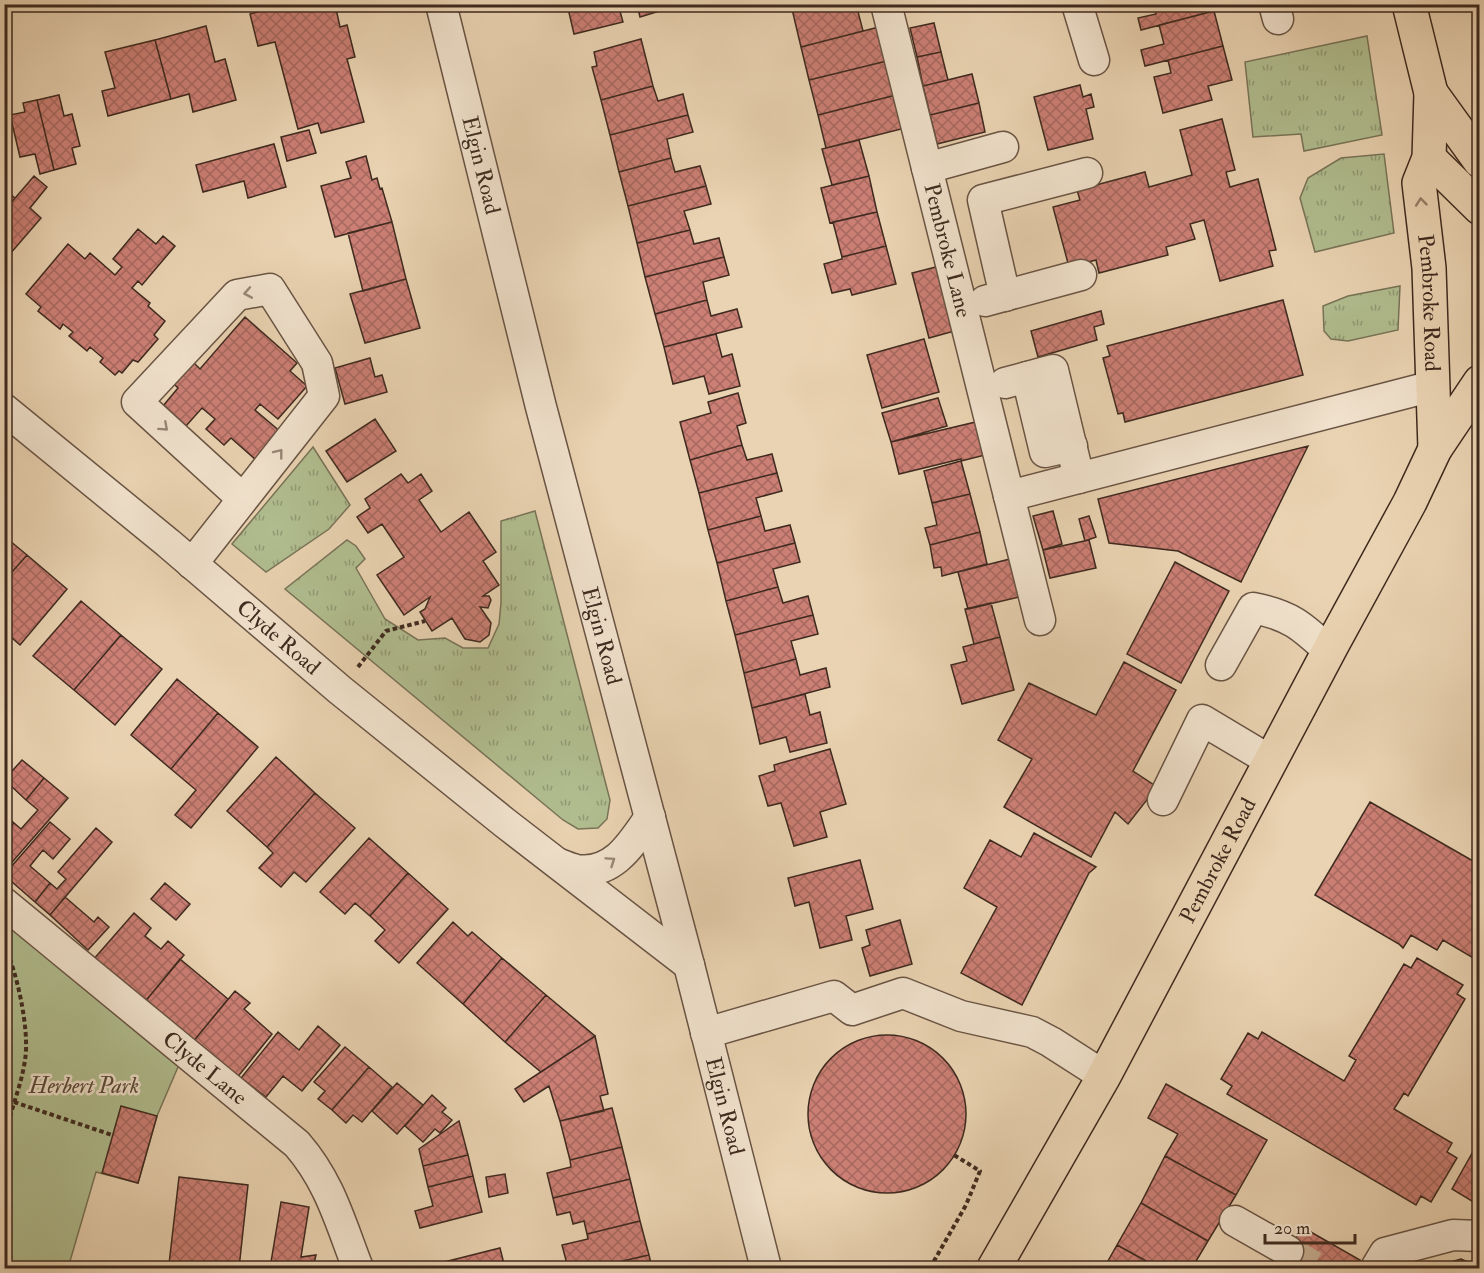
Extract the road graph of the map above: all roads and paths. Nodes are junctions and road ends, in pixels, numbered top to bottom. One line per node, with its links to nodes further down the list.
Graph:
1 (441, 4): 32 (street, Elgin Road)
2 (886, 4): 10 (street, Pembroke Lane)
3 (1077, 4): 5 (street)
4 (1409, 4): 6 (main road, Pembroke Road)
5 (1094, 60)
6 (1431, 93): 8 (main road, Pembroke Road); 9 (main road, Pembroke Road)
7 (1003, 147): 10 (street)
8 (1429, 158): 12 (main road); 18 (main road, Pembroke Road, one-way to 8)
9 (1479, 161)
10 (927, 168): 15 (street, Pembroke Lane)
11 (1087, 173): 14 (street)
12 (1479, 208)
13 (1081, 275): 14 (street)
14 (1005, 296): 15 (street)
15 (962, 307): 22 (street, Pembroke Lane)
16 (1016, 380): 21 (street)
17 (1479, 382): 20 (main road, Pembroke Road)
18 (1433, 386): 20 (main road, Pembroke Road); 21 (street)
19 (4, 409): 24 (street, Clyde Road)
20 (1435, 449): 27 (main road, Pembroke Road)
21 (1079, 478): 22 (street)
22 (1009, 496): 25 (street, Pembroke Lane)
23 (243, 499): 23 (street, one-way to 23); 24 (street)
24 (192, 564): 33 (street, Clyde Road)
25 (1040, 620)
26 (425, 621): 28 (path)
27 (1329, 651): 29 (street); 30 (main road, Pembroke Road)
28 (366, 656)
29 (1221, 665)
30 (1271, 761): 31 (street); 38 (main road, Pembroke Road)
31 (1163, 800)
32 (650, 817): 33 (street, Clyde Road, one-way to 32); 36 (street, Elgin Road)
33 (556, 863): 36 (street, Clyde Road)
34 (4, 903): 47 (street, Clyde Lane)
35 (4, 945): 39 (path)
36 (689, 965): 37 (street, Elgin Road)
37 (706, 1033): 38 (street); 48 (street, Elgin Road)
38 (1104, 1076): 50 (main road, Pembroke Road)
39 (14, 1102): 40 (path); 41 (path)
40 (6, 1118): 42 (path)
41 (112, 1136)
42 (4, 1142)
43 (954, 1155): 49 (path)
44 (1235, 1221): 46 (street)
45 (1479, 1236): 51 (street)
46 (1288, 1251)
47 (358, 1269)
48 (766, 1269)
49 (930, 1269)
50 (994, 1269)
51 (1377, 1269)

